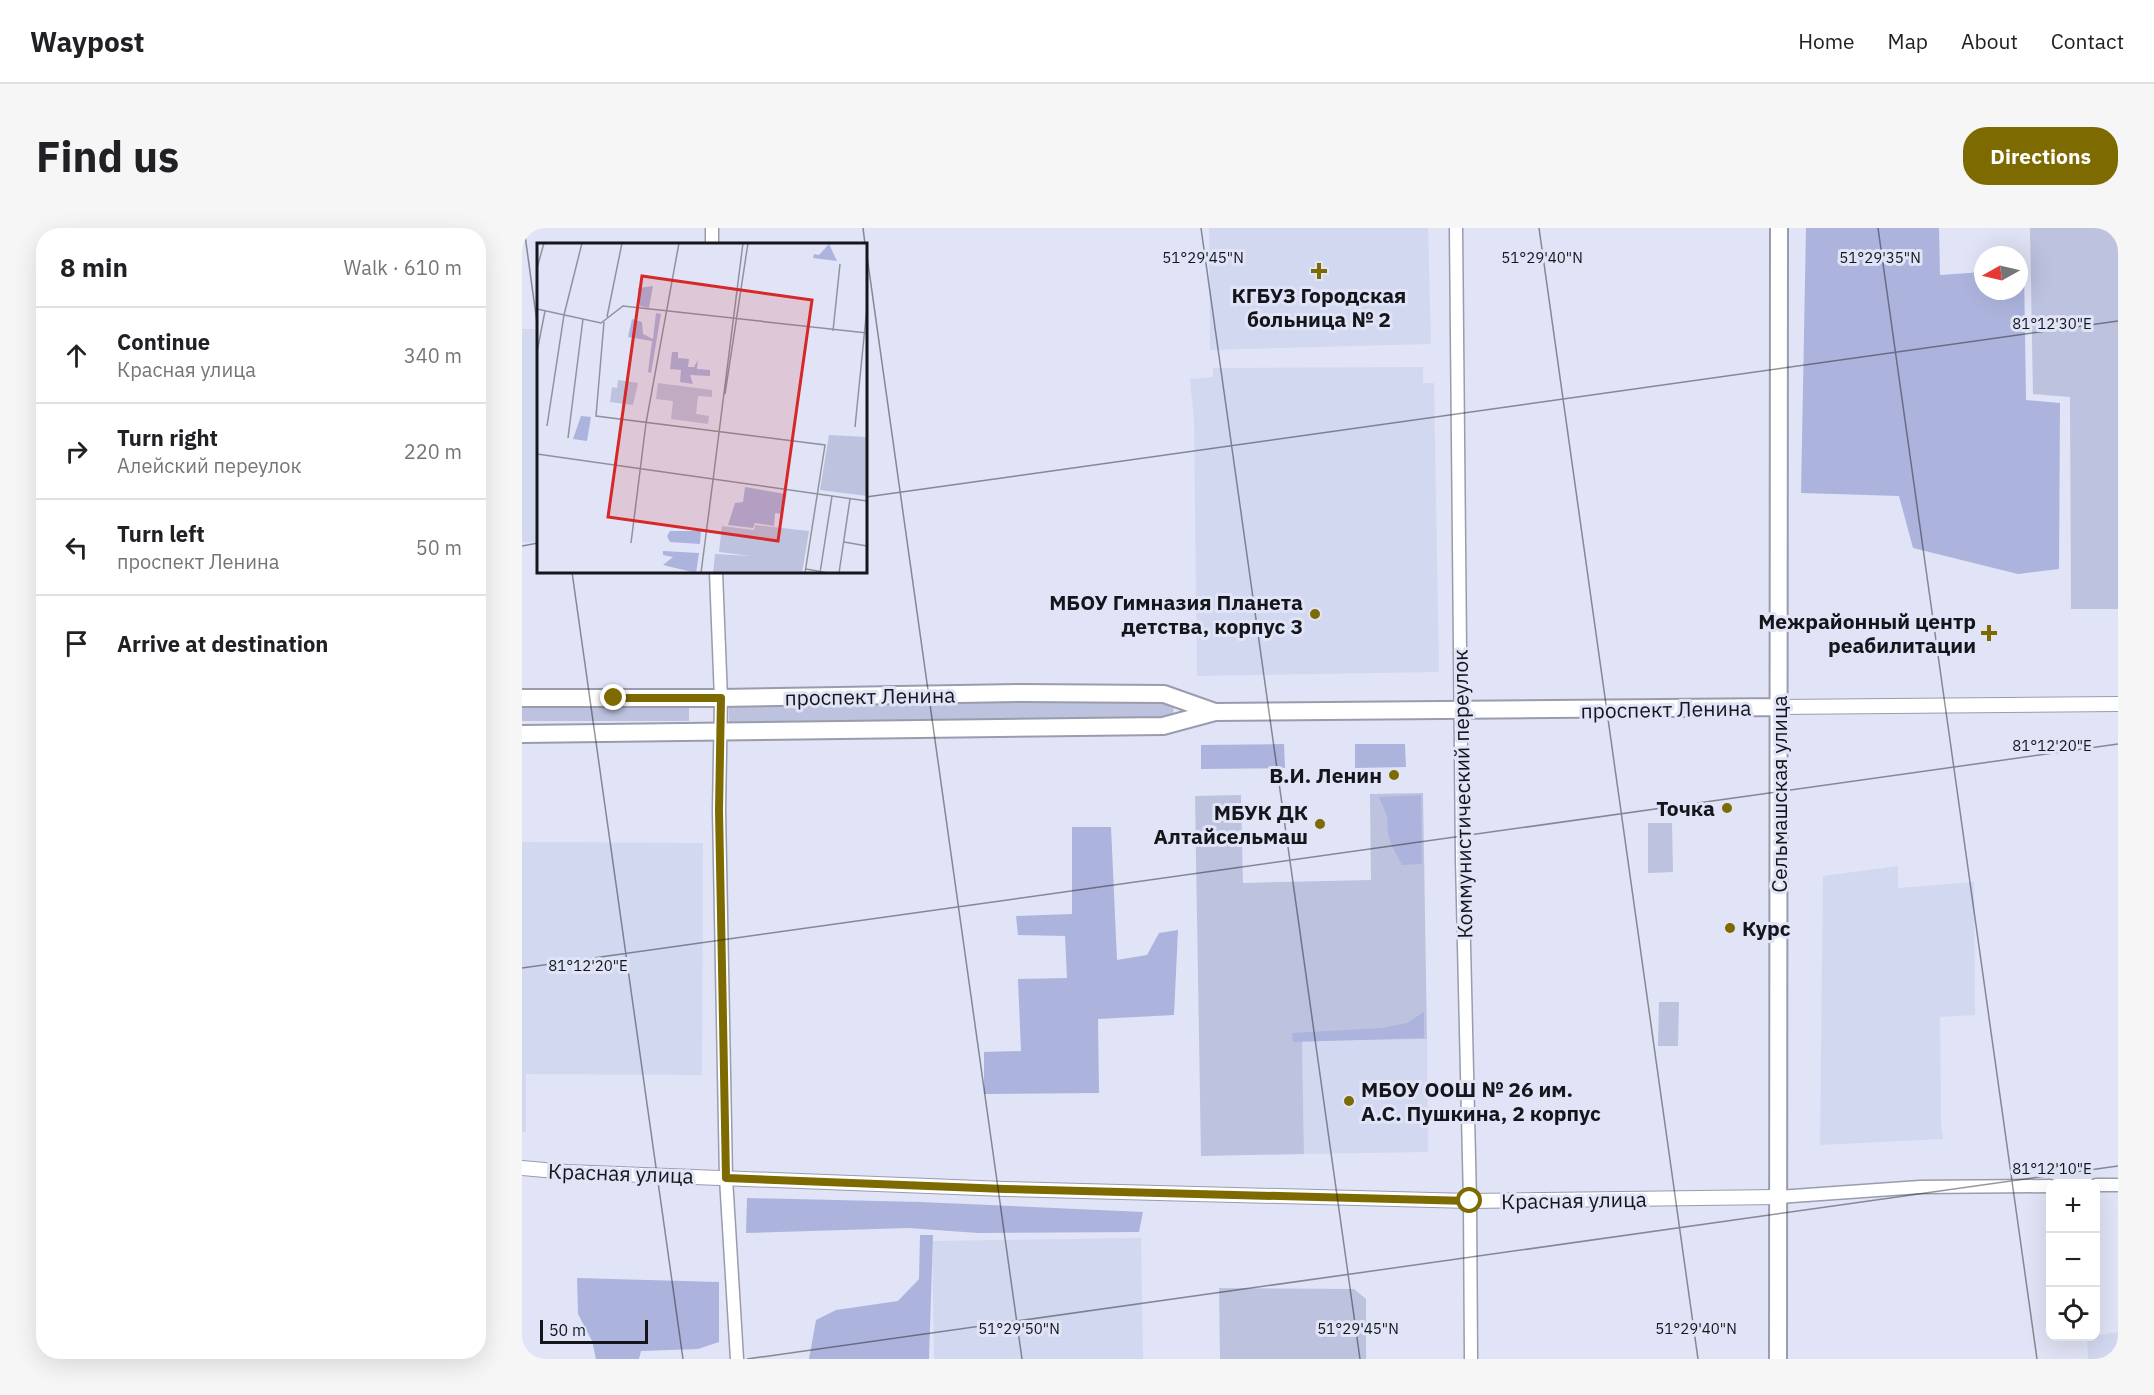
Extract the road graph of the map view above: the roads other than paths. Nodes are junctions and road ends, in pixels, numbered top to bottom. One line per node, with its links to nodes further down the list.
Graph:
1 (1456, 228): 9 (street, Коммунистический переулок)
2 (1779, 228): 8 (main road, Сельмашская улица)
3 (716, 573): 6 (street)
4 (1171, 697): 6 (main road, проспект Ленина); 10 (main road, проспект Ленина); 11 (main road)
5 (522, 698): 6 (main road, проспект Ленина)
6 (721, 698): 12 (street)
7 (2118, 704): 8 (street, проспект Ленина)
8 (1778, 708): 9 (main road, проспект Ленина); 19 (main road, Сельмашская улица)
9 (1461, 711): 10 (main road, проспект Ленина); 20 (street, Коммунистический переулок)
10 (1215, 712): 11 (main road, проспект Ленина)
11 (1170, 724): 12 (main road, проспект Ленина)
12 (721, 730): 13 (main road, проспект Ленина); 15 (street)
13 (522, 734)
14 (522, 1168): 15 (street, Красная улица)
15 (726, 1178): 20 (street, Красная улица); 21 (street)
16 (2100, 1185): 17 (street)
17 (2118, 1185)
18 (2046, 1186): 19 (street, Красная улица)
19 (1778, 1197): 20 (street, Красная улица); 23 (main road, Сельмашская улица)
20 (1470, 1201): 22 (street, Коммунистический переулок)
21 (736, 1359)
22 (1471, 1359)
23 (1778, 1359)

